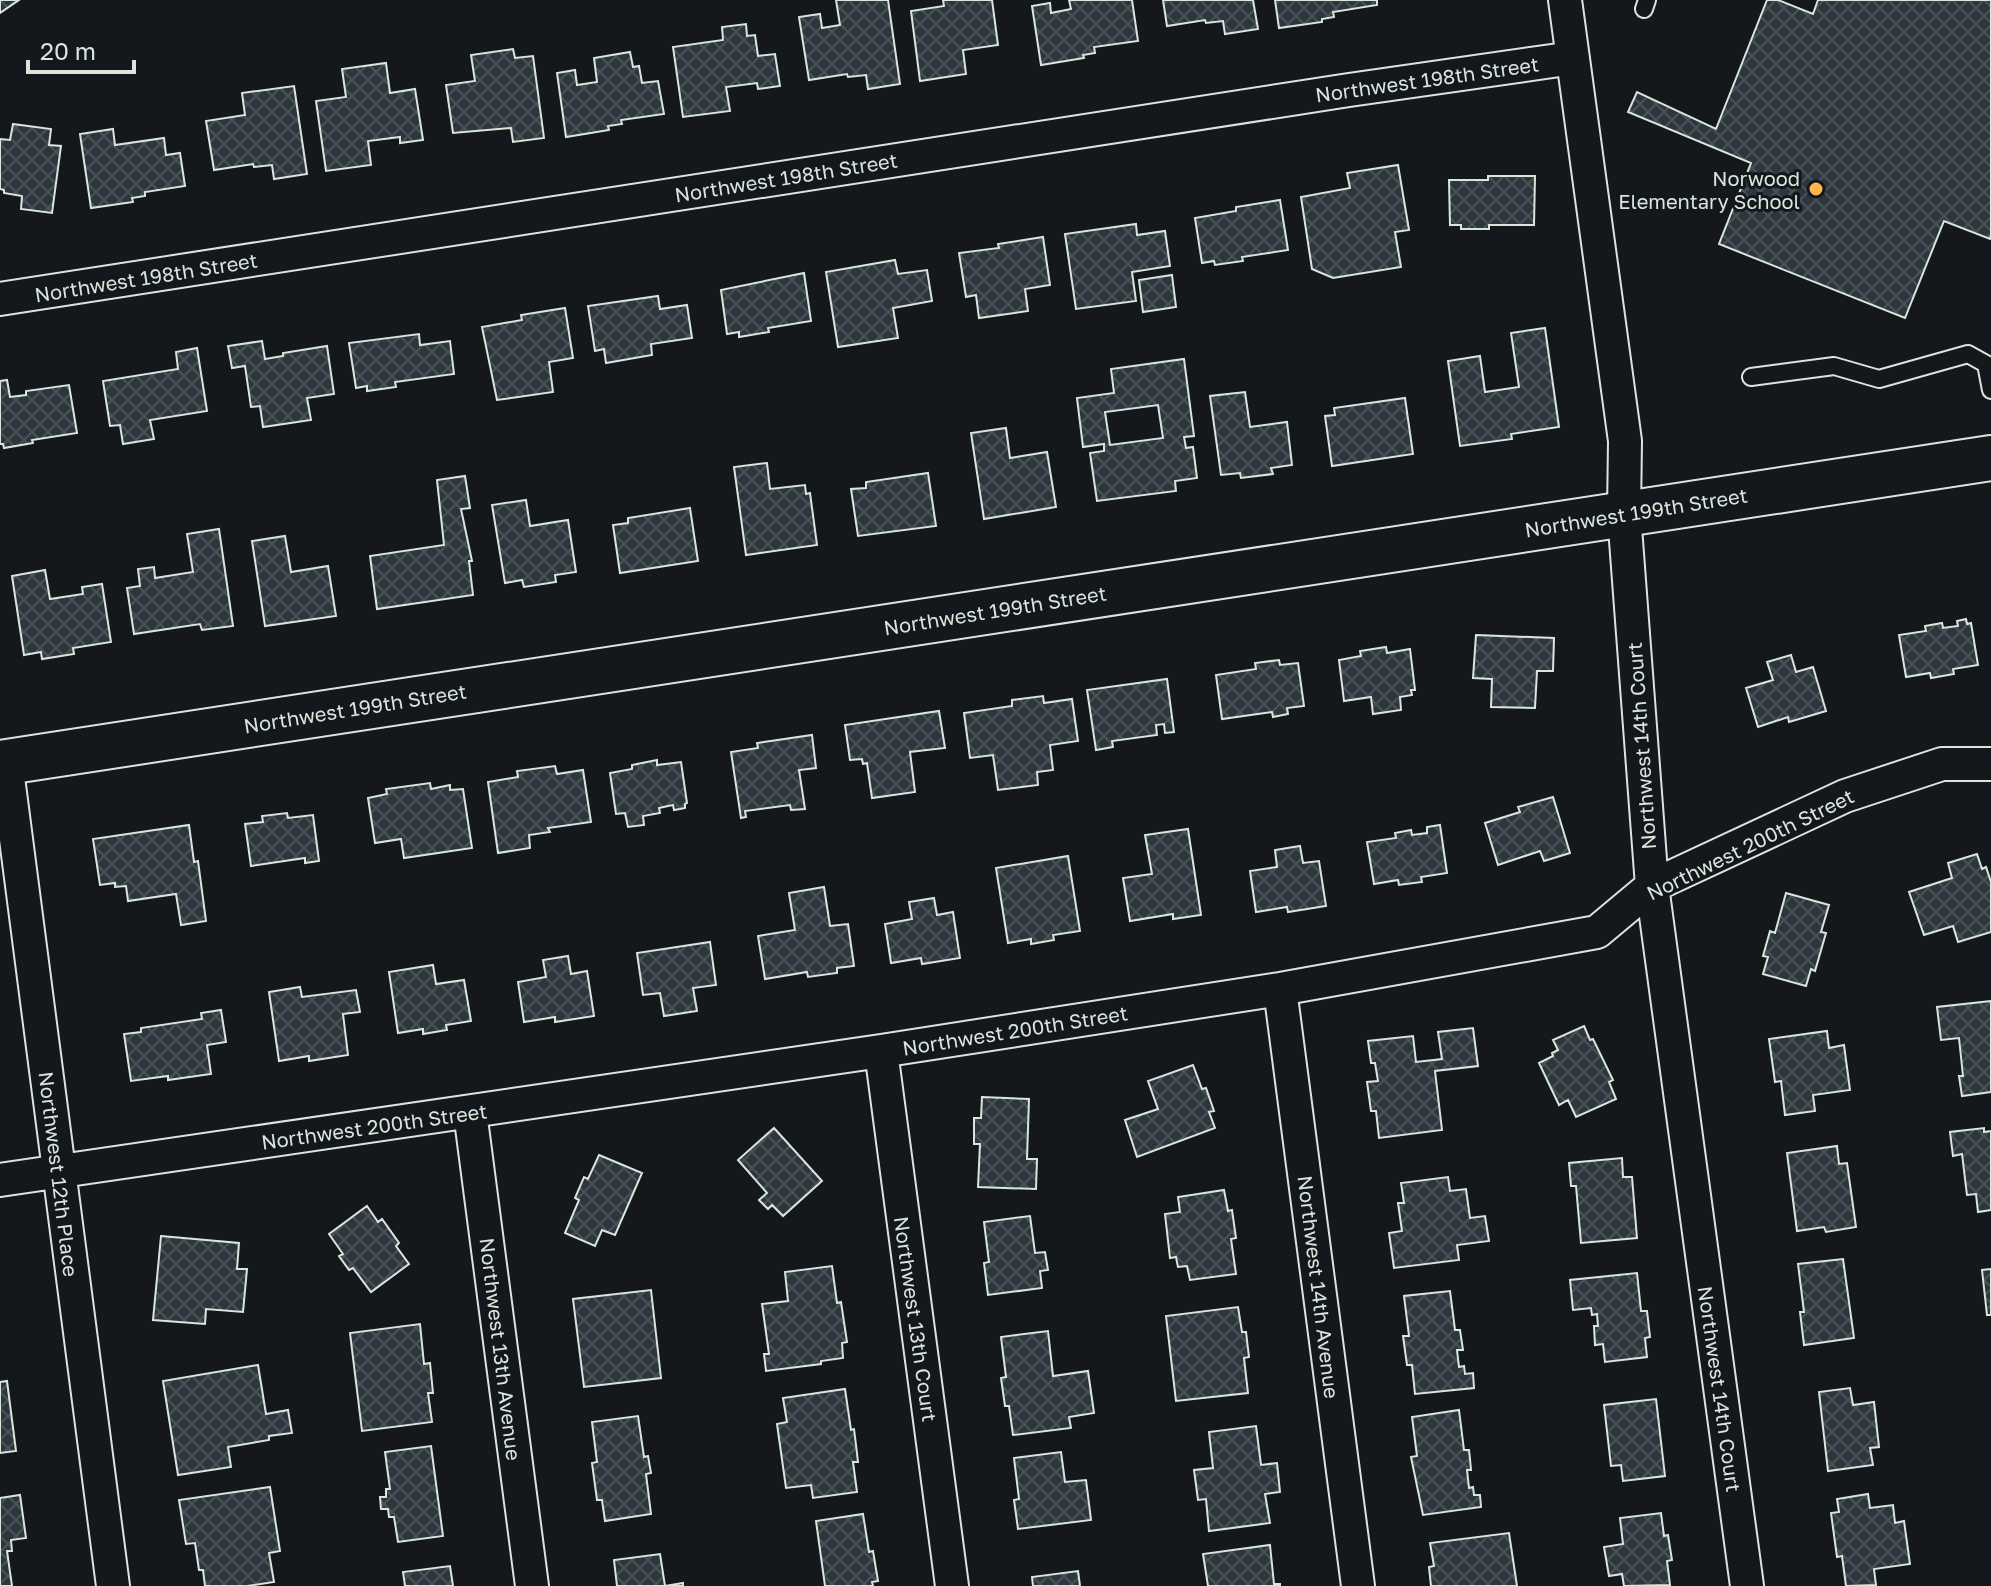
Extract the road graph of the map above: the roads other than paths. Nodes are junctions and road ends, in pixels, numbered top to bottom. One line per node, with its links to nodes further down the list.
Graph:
1 (1565, 0): 2 (street, Northwest 14th Court)
2 (1573, 58): 3 (street, Northwest 198th Street); 7 (street, Northwest 14th Court)
3 (0, 299)
4 (1751, 377): 5 (lane)
5 (1991, 390)
6 (1991, 458): 7 (main road, Northwest 199th Street)
7 (1624, 514): 8 (main road, Northwest 199th Street); 10 (street, Northwest 14th Court)
8 (3, 762): 14 (street, Northwest 12th Place)
9 (1991, 764): 10 (street, Northwest 200th Street)
10 (1652, 886): 11 (street, Northwest 200th Street); 20 (street, Northwest 14th Court)
11 (1280, 989): 12 (street, Northwest 200th Street); 19 (street, Northwest 14th Avenue)
12 (881, 1051): 13 (street, Northwest 200th Street); 18 (street, Northwest 13th Court)
13 (470, 1112): 14 (street, Northwest 200th Street); 17 (street, Northwest 13th Avenue)
14 (58, 1171): 15 (street, Northwest 200th Street); 16 (street, Northwest 12th Place)
15 (0, 1180)
16 (113, 1586)
17 (532, 1586)
18 (952, 1586)
19 (1358, 1586)
20 (1747, 1586)

